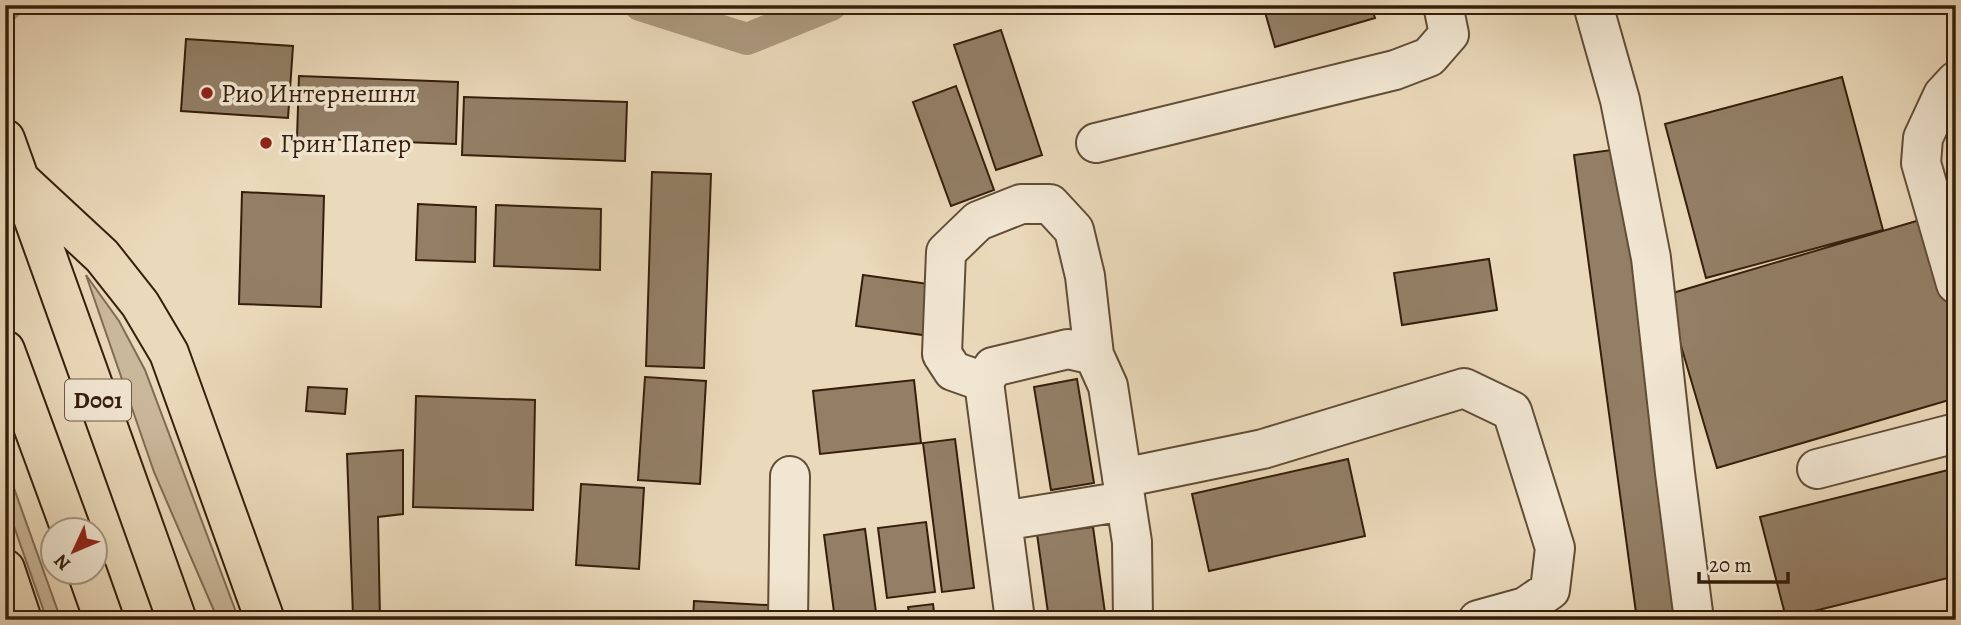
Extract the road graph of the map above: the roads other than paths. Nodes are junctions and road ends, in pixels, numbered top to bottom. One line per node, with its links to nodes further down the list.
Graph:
1 (1443, 5): 5 (lane)
2 (1592, 5): 27 (lane)
3 (1956, 81): 7 (lane)
4 (5, 139): 6 (highway)
5 (1096, 143)
6 (19, 179): 21 (highway, D001); 22 (highway)
7 (1956, 284)
8 (5, 350): 15 (highway, D001)
9 (1094, 355): 10 (lane); 10 (lane); 14 (lane)
10 (984, 382): 16 (lane)
11 (1956, 433): 12 (lane)
12 (1817, 469)
13 (790, 476): 23 (lane)
14 (1123, 489): 16 (lane); 25 (lane); 26 (lane)
15 (66, 516)
16 (1002, 521): 24 (lane)
17 (5, 569): 19 (highway)
18 (92, 586): 20 (highway)
19 (22, 620)
20 (104, 620)
21 (177, 620)
22 (265, 620)
23 (788, 620)
24 (1015, 620)
25 (1133, 620)
26 (1478, 620)
27 (1694, 620)

